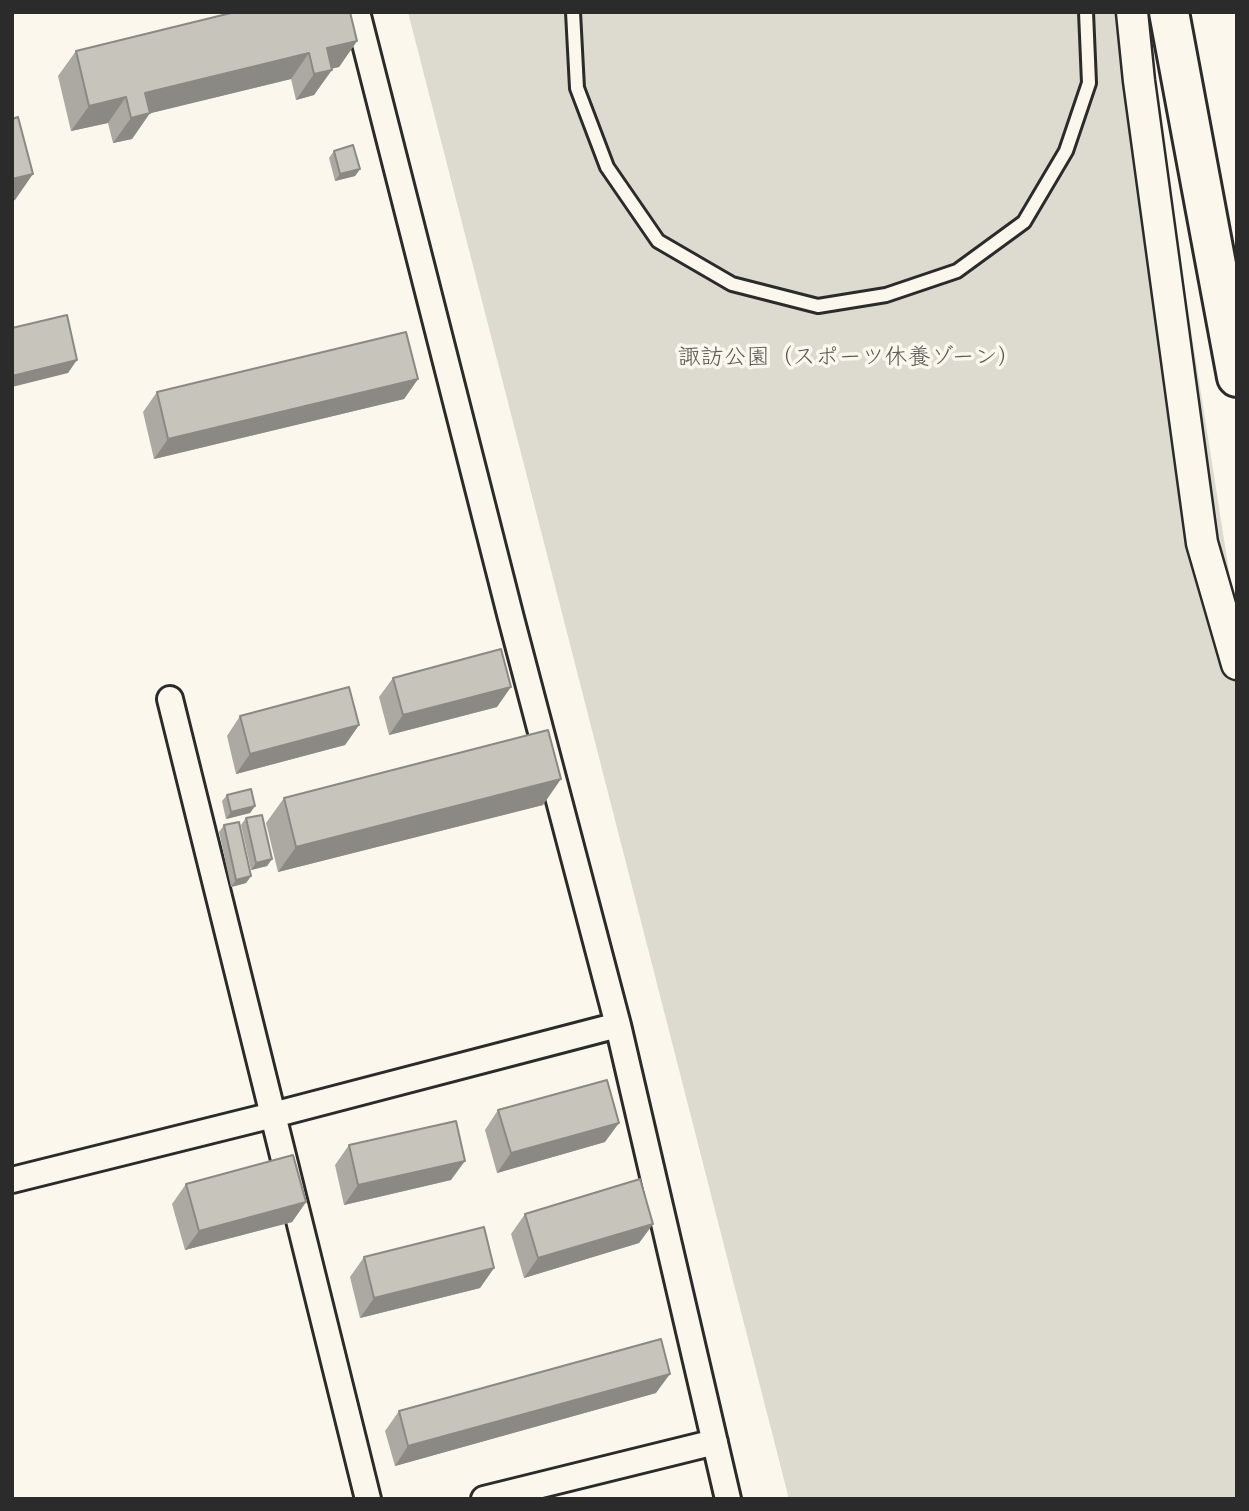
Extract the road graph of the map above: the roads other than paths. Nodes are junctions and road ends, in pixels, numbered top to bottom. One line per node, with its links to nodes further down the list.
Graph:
1 (357, 12): 9 (street)
2 (573, 12): 3 (lane)
3 (1086, 12)
4 (1132, 12): 7 (street)
5 (1168, 12): 6 (highway)
6 (1234, 361)
7 (1237, 664)
8 (170, 699): 10 (street)
9 (618, 1025): 10 (street); 12 (street)
10 (273, 1115): 11 (street); 13 (street)
11 (12, 1180)
12 (715, 1442): 14 (street); 15 (street)
13 (368, 1499)
14 (484, 1499)
15 (728, 1499)

